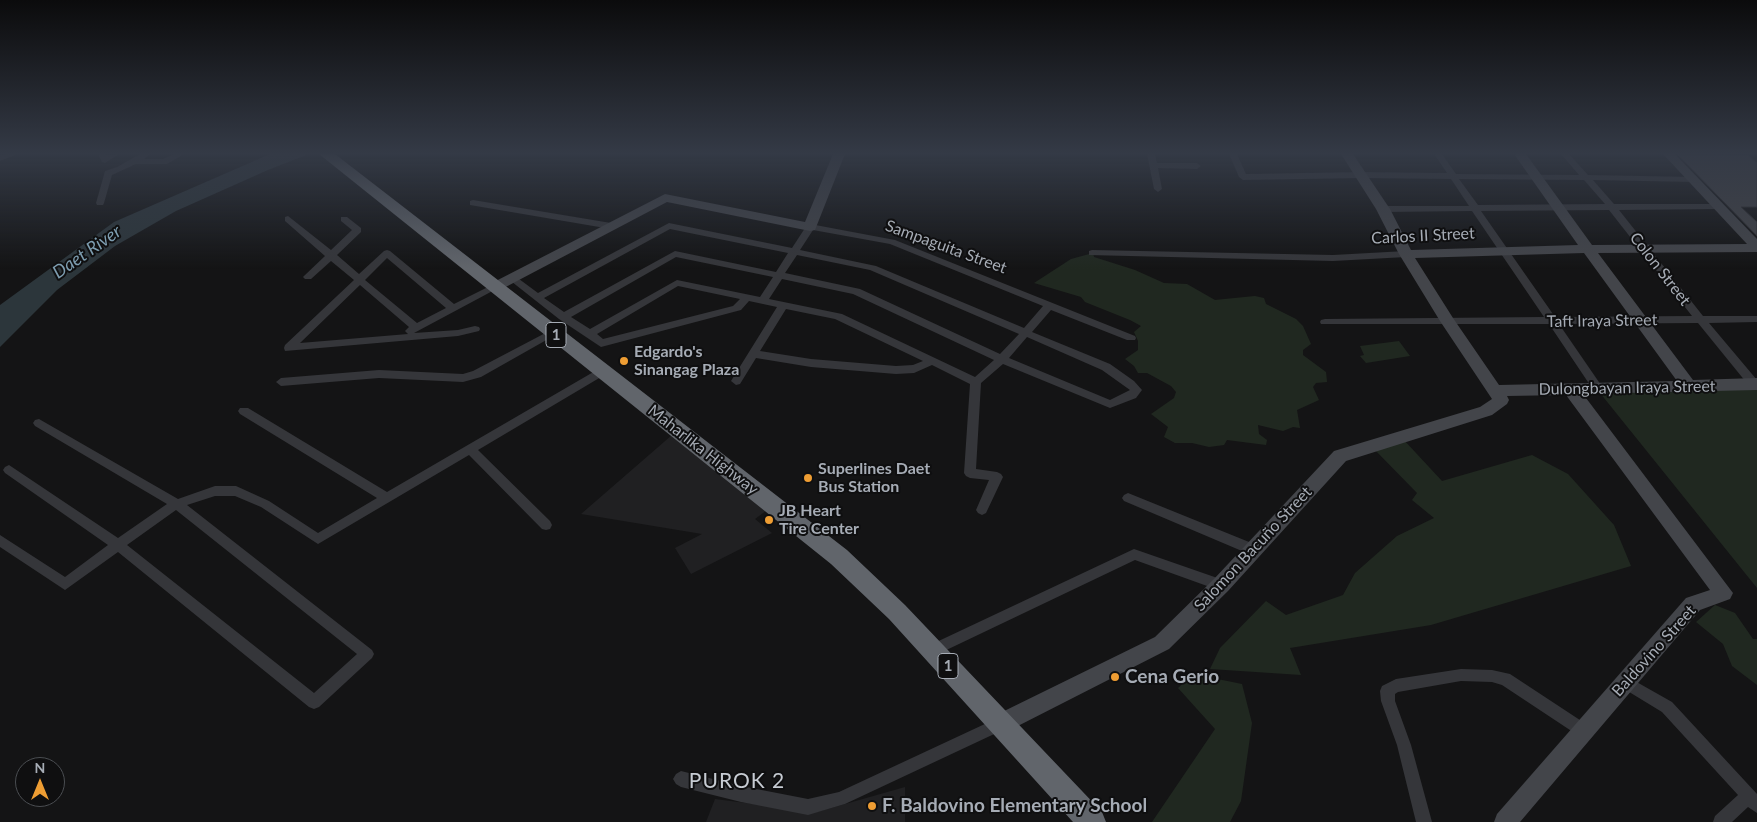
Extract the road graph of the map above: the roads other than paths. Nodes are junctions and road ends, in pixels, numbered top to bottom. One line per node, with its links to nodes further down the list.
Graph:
1 (103, 192): 9 (street)
2 (374, 192): 32 (highway, Maharlika Highway / 1)
3 (824, 192): 19 (street)
4 (1372, 192): 14 (street)
5 (1465, 192): 15 (street)
6 (1547, 192): 13 (street)
7 (1598, 192): 11 (street, Colon Street)
8 (1705, 192): 12 (street)
9 (100, 203)
10 (473, 203): 18 (street)
11 (1611, 206): 12 (street); 13 (street); 20 (street, Colon Street)
12 (1717, 206): 21 (street)
13 (1557, 208): 15 (street); 22 (street)
14 (1383, 209): 15 (street); 26 (street)
15 (1476, 209): 23 (street)
16 (288, 219): 27 (street)
17 (344, 219): 27 (street)
18 (611, 226): 19 (street, Sampaguita Street); 30 (street, Sampaguita Street)
19 (810, 227): 24 (street); 37 (street, Sampaguita Street)
20 (1644, 248): 21 (street, Carlos II Street); 22 (street, Carlos II Street); 40 (street, Colon Street)
21 (1757, 248)
22 (1589, 249): 23 (street, Carlos II Street); 42 (street)
23 (1504, 250): 26 (street, Carlos II Street); 45 (street)
24 (795, 253): 28 (street); 33 (street); 49 (street)
25 (1092, 253): 26 (street, Carlos II Street)
26 (1406, 254): 44 (street)
27 (330, 255): 29 (street); 31 (street)
28 (779, 276): 35 (street); 39 (street); 54 (street)
29 (308, 277)
30 (512, 278): 32 (street, Sampaguita Street); 33 (street)
31 (358, 279): 38 (street); 46 (street); 51 (street)
32 (495, 288): 38 (street); 48 (highway, Maharlika Highway / 1)
33 (538, 297): 39 (street)
34 (747, 297): 35 (street); 50 (street); 50 (street)
35 (763, 300): 36 (street)
36 (784, 304): 53 (street); 55 (street)
37 (1050, 305): 49 (street); 52 (street, Sampaguita Street)
38 (453, 309): 46 (street)
39 (564, 317): 50 (street)
40 (1700, 319): 41 (street, Taft Iraya Street); 42 (street, Taft Iraya Street); 60 (street, Colon Street)
41 (1757, 319)
42 (1641, 321): 45 (street, Taft Iraya Street); 61 (street)
43 (1325, 322): 44 (street, Taft Iraya Street)
44 (1447, 322): 45 (street, Taft Iraya Street); 64 (street)
45 (1552, 322): 62 (street)
46 (416, 328): 51 (street)
47 (475, 330): 51 (street)
48 (553, 332): 56 (highway, Maharlika Highway / 1); 58 (street)
49 (1024, 333): 54 (street); 54 (street)
50 (590, 334)
51 (395, 338)
52 (1131, 338)
53 (753, 354): 55 (street); 57 (street)
54 (1002, 358): 59 (street)
55 (933, 361): 59 (street)
56 (602, 371): 67 (street); 78 (highway, Maharlika Highway / 1)
57 (736, 381)
58 (281, 382)
59 (976, 382): 72 (street)
60 (1756, 384): 61 (street, Dulongbayan Iraya Street)
61 (1690, 387): 62 (street, Dulongbayan Iraya Street)
62 (1598, 388): 63 (street, Dulongbayan Iraya Street)
63 (1570, 389): 64 (street, Dulongbayan Iraya Street); 79 (street, Baldovino Street)
64 (1496, 391): 76 (street, Salomon Bacuño Street)
65 (244, 412): 69 (street)
66 (39, 423): 71 (street)
67 (470, 449): 69 (street); 73 (street)
68 (8, 470): 75 (street)
69 (387, 498): 71 (street)
70 (1128, 498): 76 (street)
71 (177, 504): 75 (street); 75 (street)
72 (982, 510)
73 (546, 525)
74 (0, 540): 75 (street)
75 (118, 545)
76 (1254, 550): 77 (street, Salomon Bacuño Street)
77 (1221, 585): 78 (street); 80 (street, Salomon Bacuño Street)
78 (933, 650): 80 (highway, Maharlika Highway / 1)
79 (1626, 682): 81 (street, Baldovino Street); 83 (street)
80 (1002, 723): 82 (street); 84 (highway, Maharlika Highway / 1)
81 (1584, 731): 85 (street); 86 (street, Baldovino Street)
82 (681, 779)
83 (1753, 801): 87 (street)
84 (1092, 822)
85 (1424, 822)
86 (1505, 822)
87 (1720, 822)

